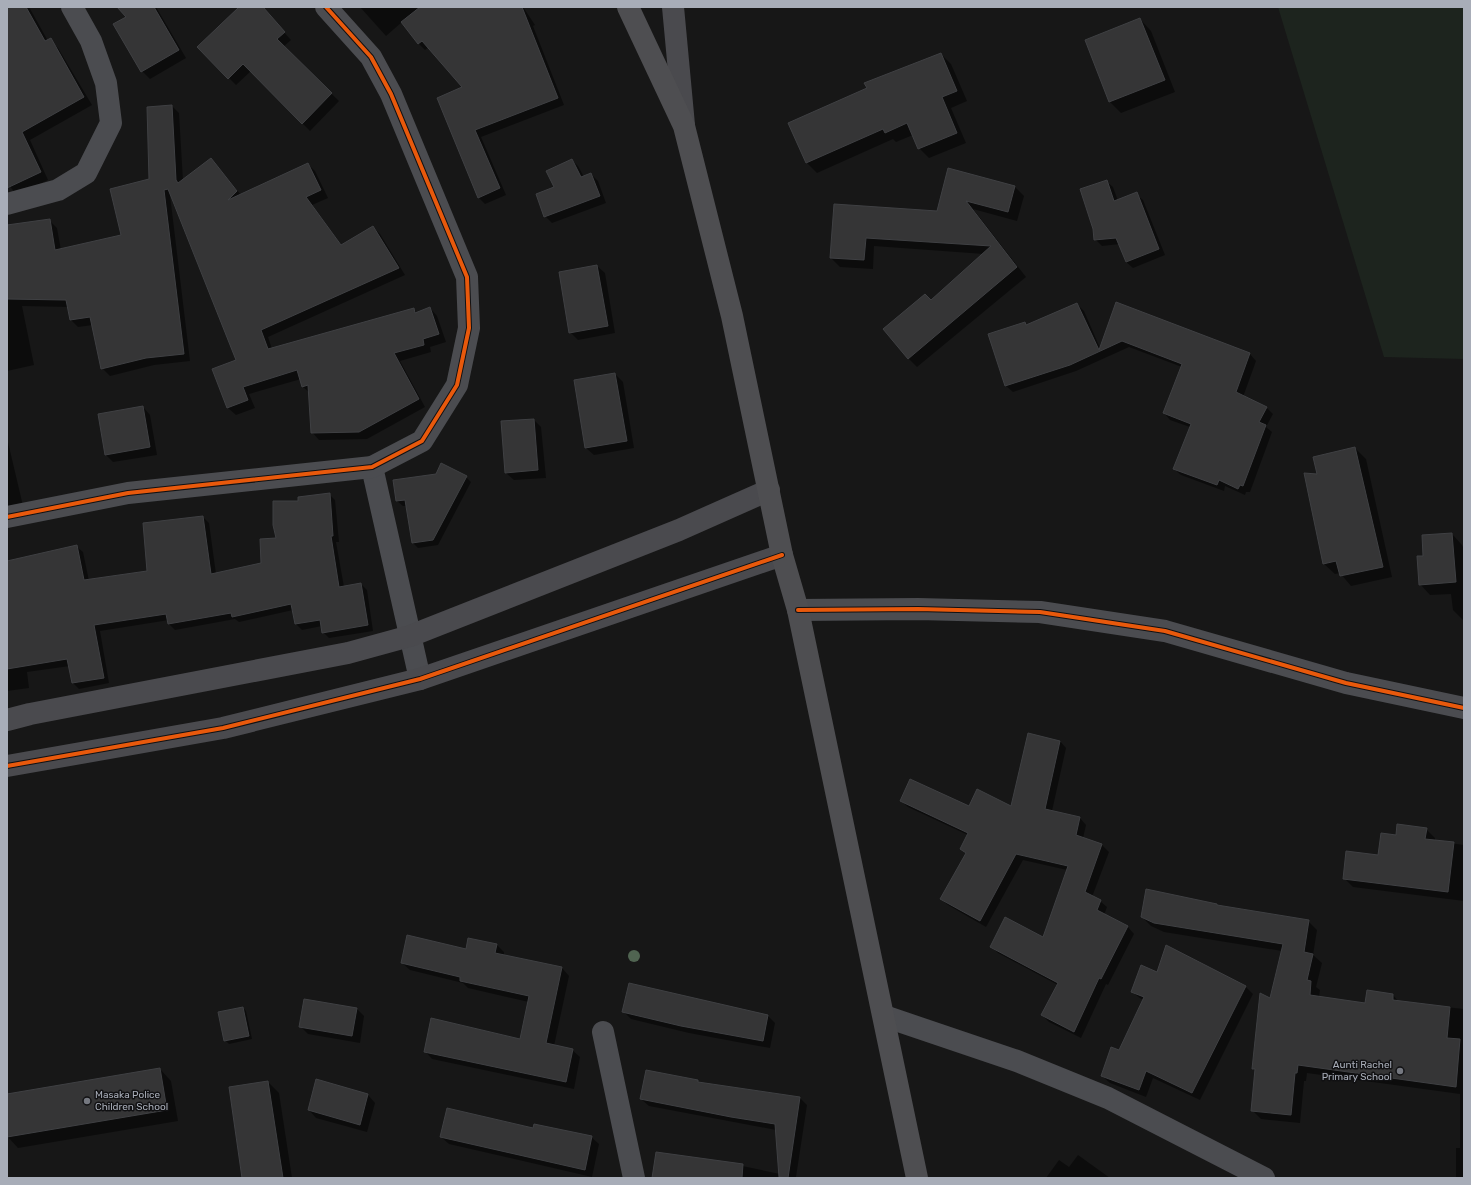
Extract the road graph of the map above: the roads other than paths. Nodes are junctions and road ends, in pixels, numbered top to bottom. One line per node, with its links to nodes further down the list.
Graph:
1 (72, 7): 6 (street)
2 (326, 7): 7 (street)
3 (628, 7): 5 (highway)
4 (673, 7): 5 (street)
5 (684, 126): 8 (highway)
6 (7, 204)
7 (372, 467): 9 (street); 12 (street)
8 (769, 490): 10 (highway); 12 (street)
9 (7, 517)
10 (782, 555): 11 (highway); 13 (street)
11 (798, 610): 14 (street); 17 (highway)
12 (410, 636): 13 (street); 15 (street)
13 (420, 679): 16 (street)
14 (1464, 708)
15 (7, 720)
16 (7, 766)
17 (884, 1016): 20 (highway); 21 (street)
18 (603, 1032): 19 (street)
19 (634, 1178)
20 (917, 1178)
21 (1264, 1178)

